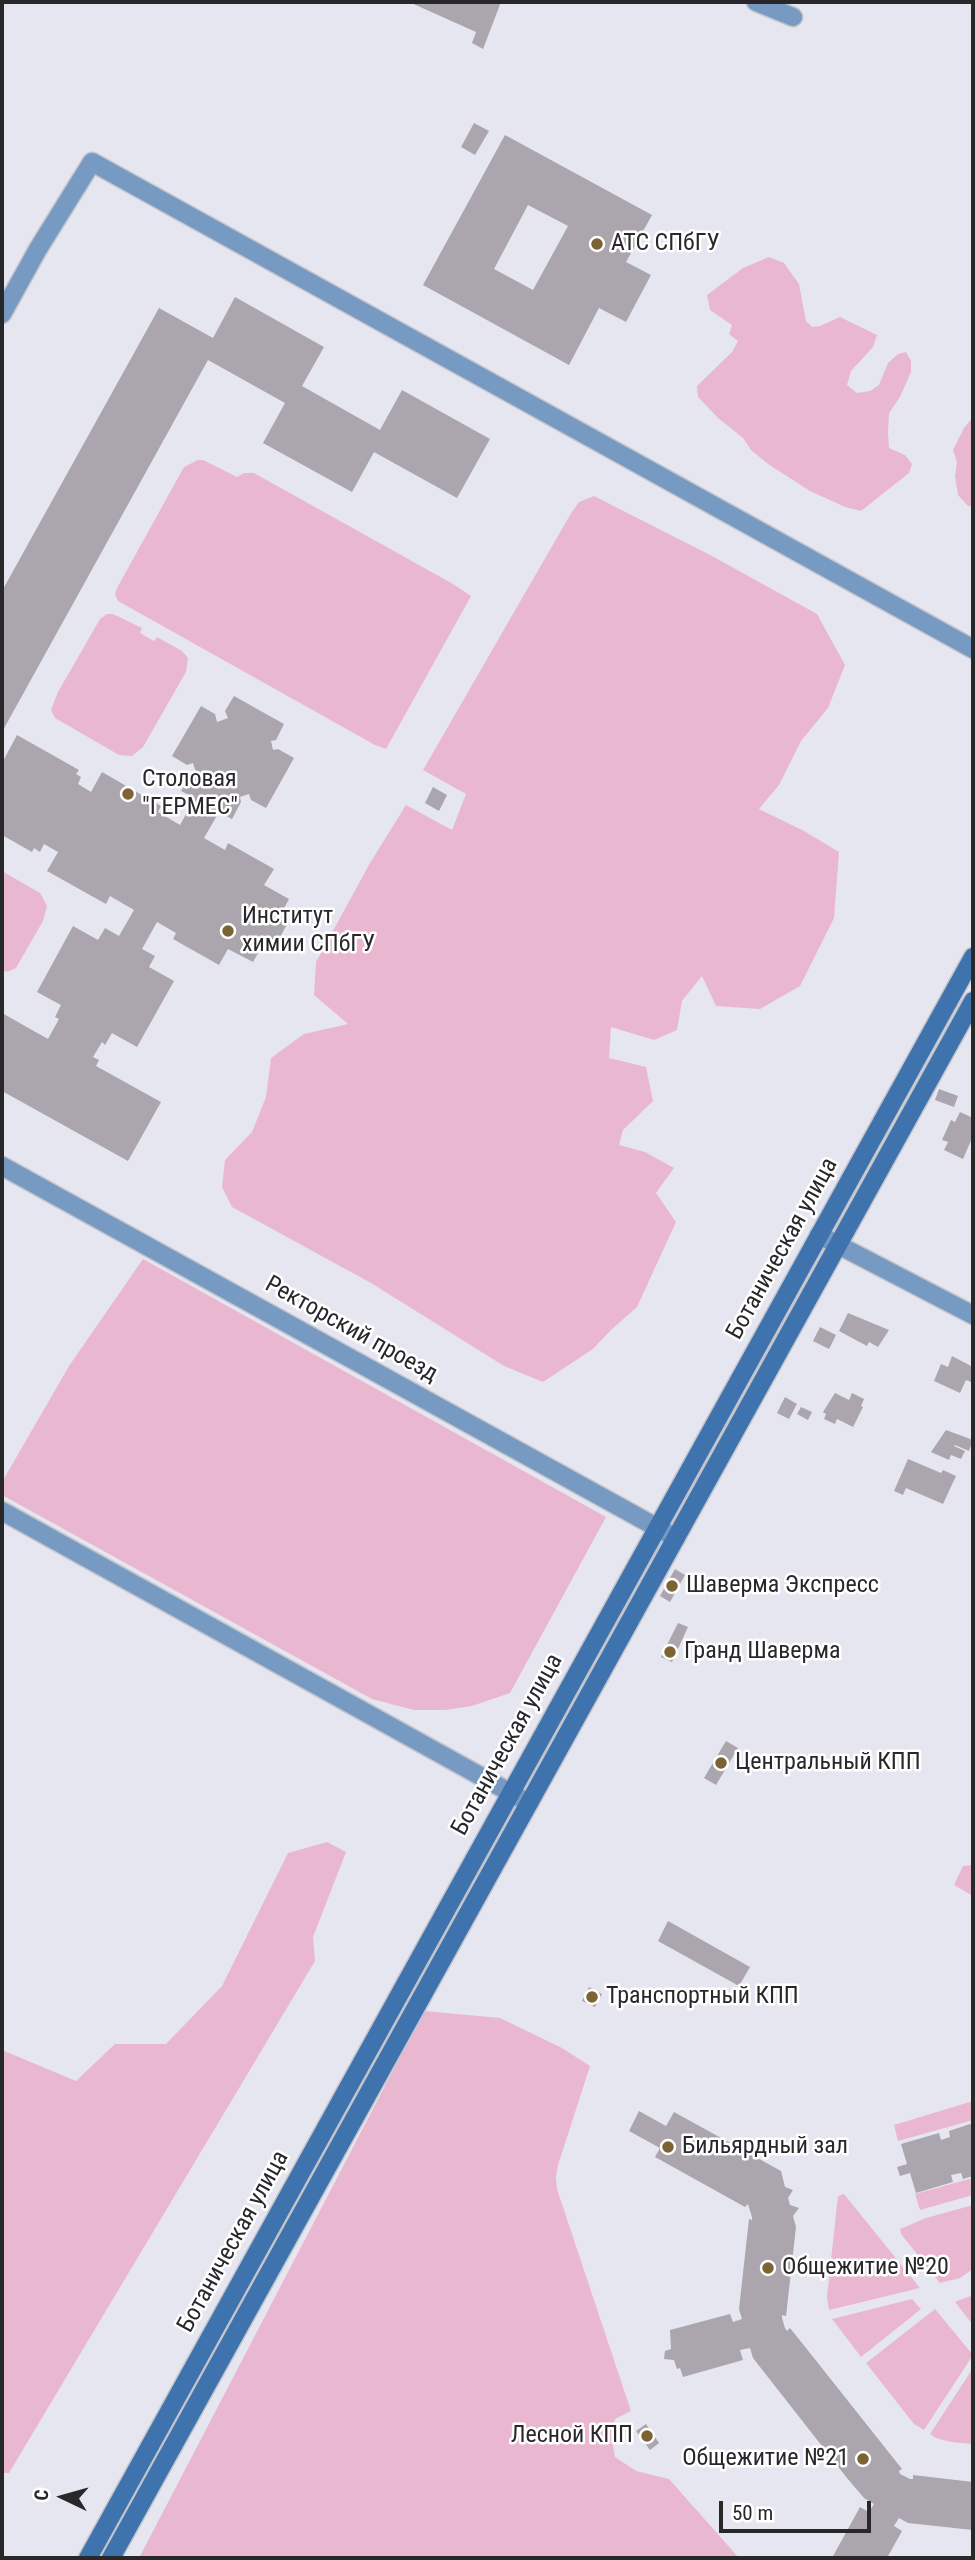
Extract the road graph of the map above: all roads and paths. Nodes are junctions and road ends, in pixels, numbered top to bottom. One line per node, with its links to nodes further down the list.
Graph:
1 (756, 2): 2 (street)
2 (793, 17)
3 (2, 314): 4 (street)
4 (973, 649)
5 (973, 957): 8 (street, Ботаническая улица)
6 (973, 1001): 9 (street, Ботаническая улица)
7 (2, 1166): 12 (street, Ректорский проезд)
8 (819, 1235): 9 (street); 12 (street, Ботаническая улица)
9 (838, 1245): 10 (street); 13 (street, Ботаническая улица)
10 (973, 1315)
11 (2, 1511): 14 (street)
12 (657, 1527): 13 (street, Ректорский проезд); 14 (street, Ботаническая улица)
13 (676, 1538): 15 (street, Ботаническая улица)
14 (510, 1793): 15 (street); 16 (street, Ботаническая улица)
15 (529, 1803): 17 (street, Ботаническая улица)
16 (88, 2558)
17 (111, 2558)

